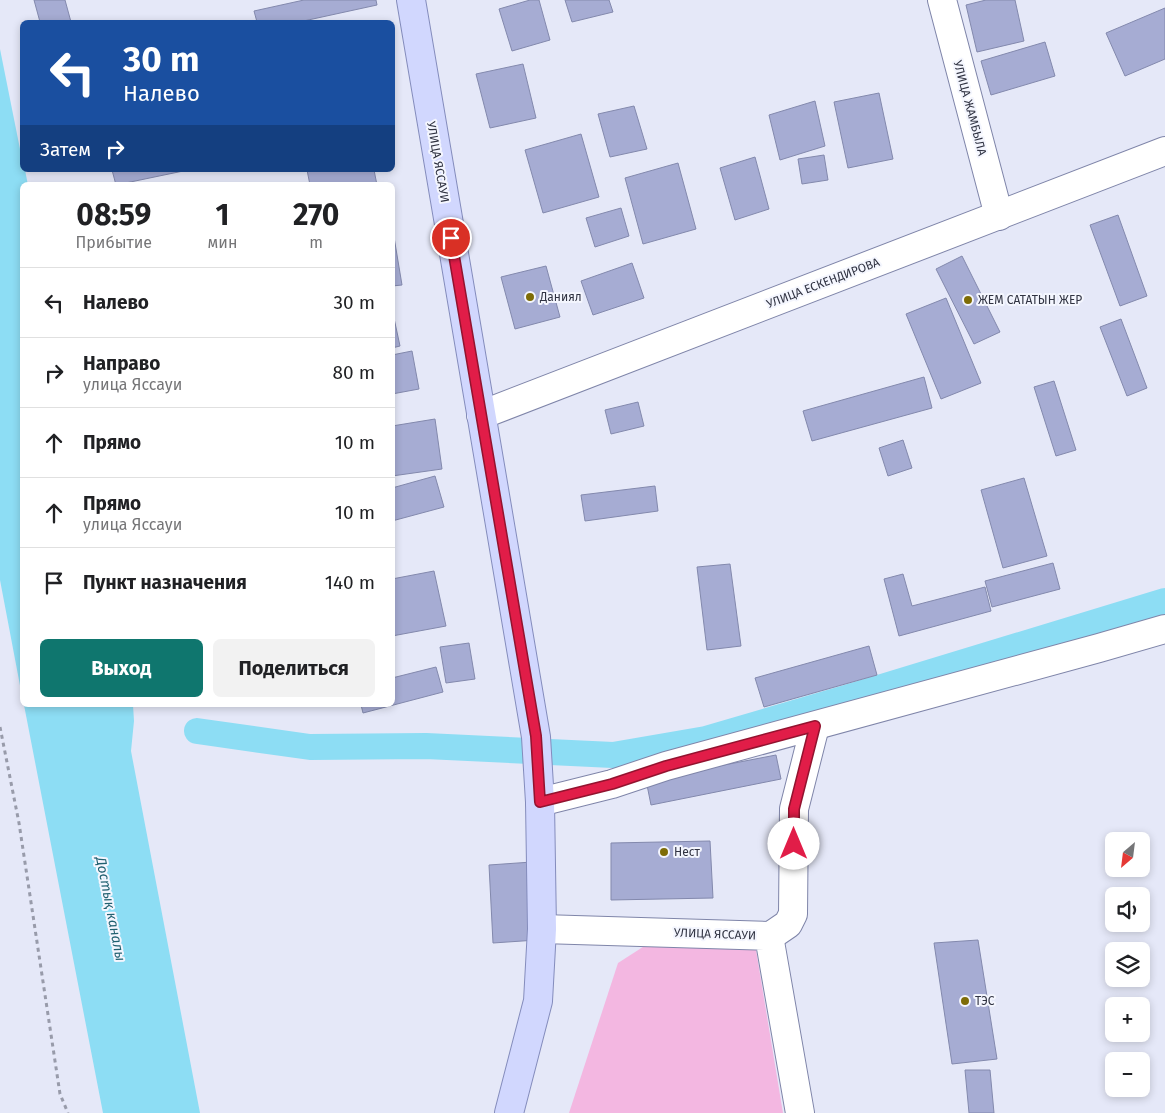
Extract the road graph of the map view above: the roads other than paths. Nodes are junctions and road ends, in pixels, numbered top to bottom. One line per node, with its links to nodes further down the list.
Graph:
1 (942, 0): 4 (street, УЛИЦА ЖАМБЫЛА)
2 (414, 1): 5 (main road, УЛИЦА ЯССАУИ)
3 (1165, 151): 4 (street, УЛИЦА ЕСКЕНДИРОВА)
4 (998, 216): 5 (street, УЛИЦА ЕСКЕНДИРОВА)
5 (481, 415): 8 (main road, УЛИЦА ЯССАУИ)
6 (1165, 629): 7 (street)
7 (815, 726): 8 (street); 10 (street)
8 (540, 802): 9 (main road)
9 (542, 929): 10 (street, УЛИЦА ЯССАУИ); 11 (main road)
10 (769, 937): 12 (street, УЛИЦА ЯССАУИ)
11 (509, 1113)
12 (800, 1113)

